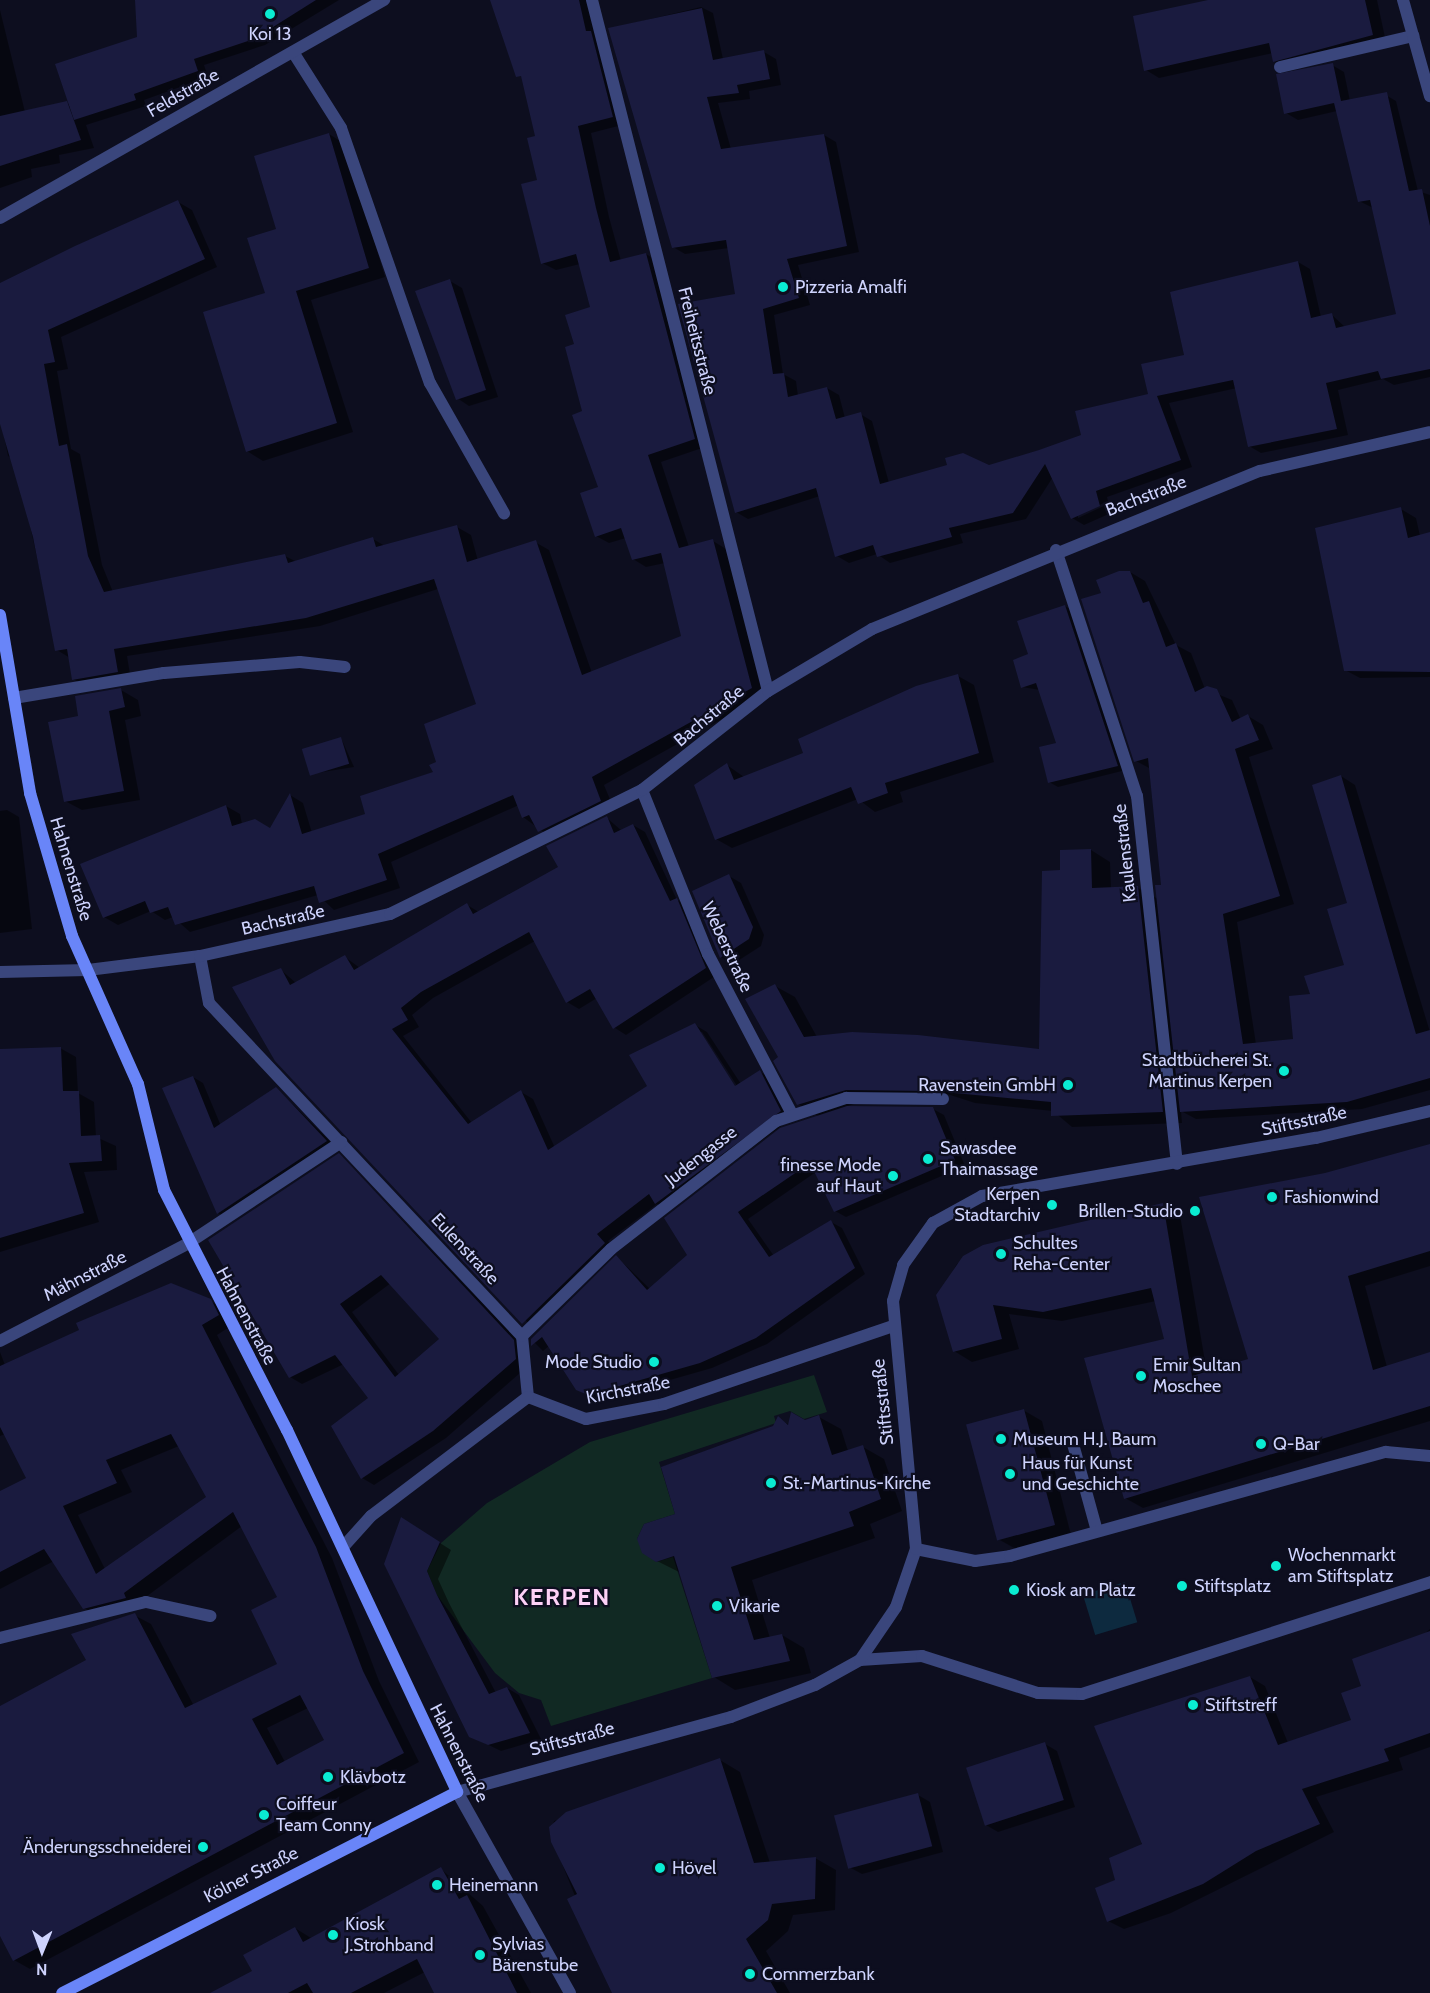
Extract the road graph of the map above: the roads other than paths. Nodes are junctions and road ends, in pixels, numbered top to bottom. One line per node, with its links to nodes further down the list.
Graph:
1 (384, 0): 5 (street, Feldstraße)
2 (592, 0): 14 (street, Freiheitsstraße)
3 (1403, 0): 4 (street)
4 (1413, 36): 6 (street); 7 (street)
5 (293, 52): 8 (street, Feldstraße); 10 (street)
6 (1280, 67)
7 (1430, 96)
8 (0, 218)
9 (1430, 432): 11 (street, Bachstraße)
10 (504, 513)
11 (1056, 550): 14 (street, Bachstraße); 24 (street, Kaulenstraße)
12 (0, 615): 15 (main road, Hahnenstraße)
13 (345, 667): 15 (street)
14 (768, 691): 16 (street, Bachstraße)
15 (14, 698): 18 (main road, Hahnenstraße)
16 (642, 790): 17 (street, Bachstraße); 22 (street, Weberstraße)
17 (200, 956): 18 (street, Bachstraße); 23 (street, Eulenstraße)
18 (88, 970): 19 (street, Bachstraße); 25 (main road, Hahnenstraße)
19 (0, 972)
20 (943, 1099): 22 (street, Judengasse)
21 (1430, 1111): 24 (street, Stiftsstraße)
22 (792, 1114): 27 (street, Judengasse)
23 (341, 1142): 25 (street); 27 (street, Eulenstraße)
24 (1177, 1164): 26 (street, Stiftsstraße)
25 (187, 1244): 28 (street, Mähnstraße); 33 (main road, Hahnenstraße)
26 (893, 1326): 29 (street, Kirchstraße); 34 (street, Stiftsstraße)
27 (522, 1336): 29 (street)
28 (0, 1341)
29 (528, 1397): 33 (street)
30 (1073, 1444): 32 (street)
31 (1430, 1456): 32 (street)
32 (1097, 1531): 34 (street)
33 (344, 1546): 39 (main road, Hahnenstraße)
34 (916, 1549): 38 (street, Stiftsstraße)
35 (1430, 1582): 38 (street)
36 (210, 1616): 37 (street)
37 (0, 1638)
38 (860, 1660): 39 (street, Stiftsstraße)
39 (457, 1791): 40 (main road, Kölner Straße); 41 (street, Hahnenstraße)
40 (62, 1993)
41 (570, 1993)

